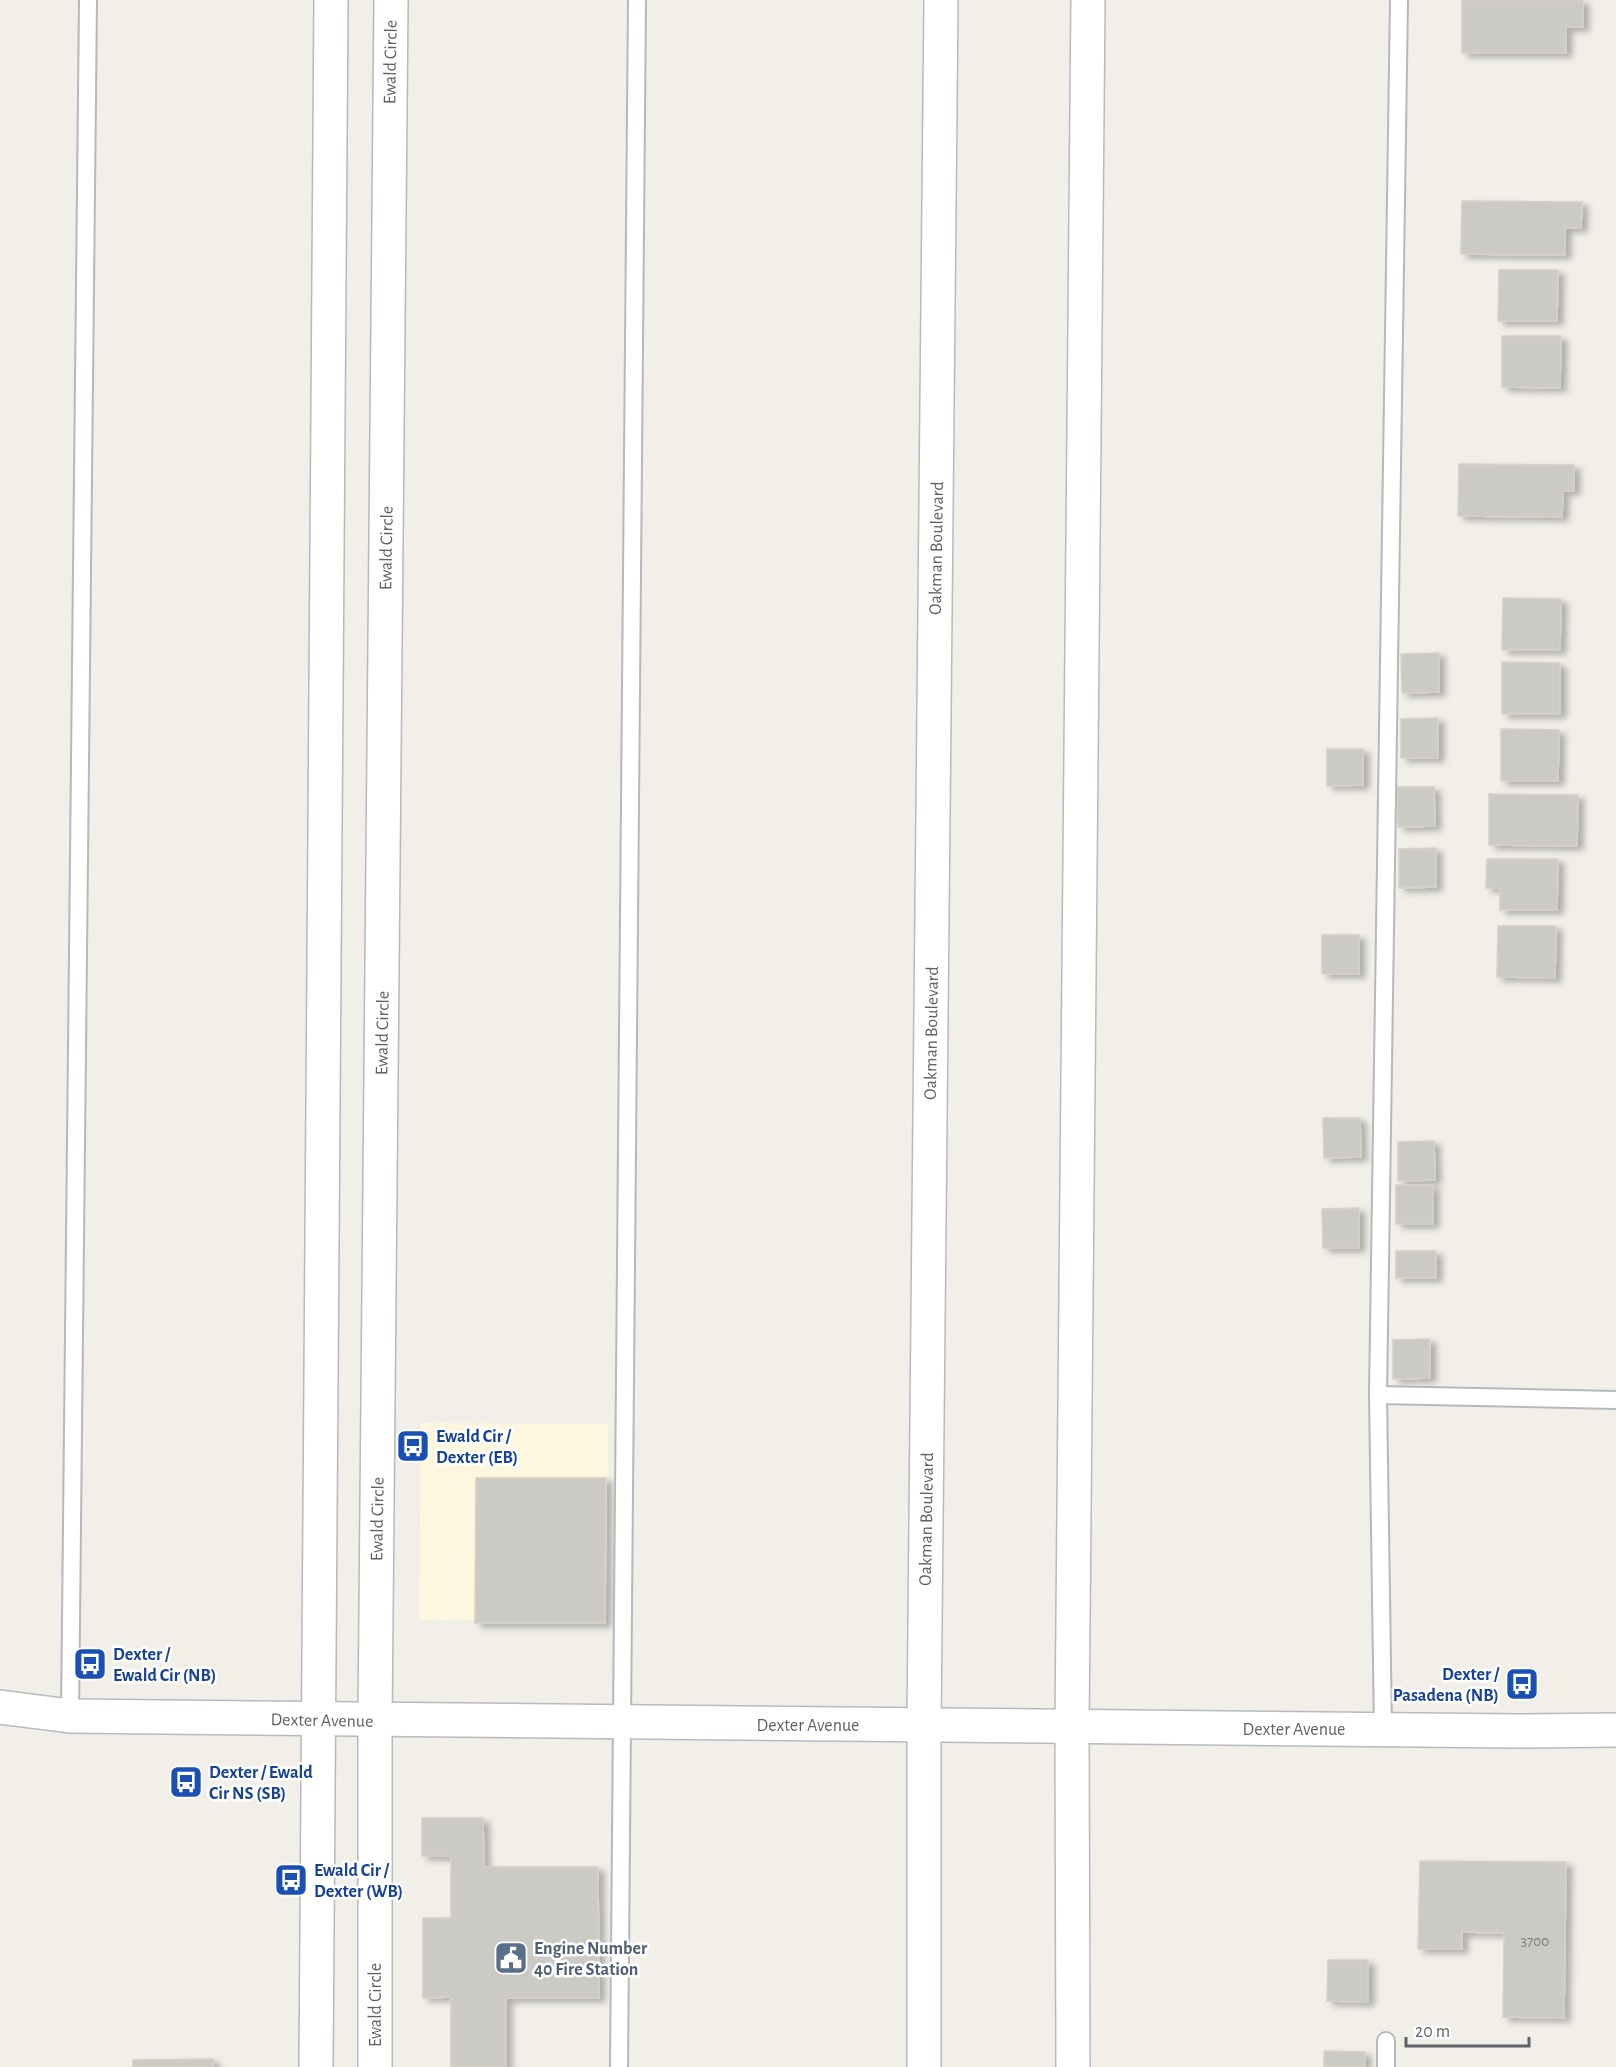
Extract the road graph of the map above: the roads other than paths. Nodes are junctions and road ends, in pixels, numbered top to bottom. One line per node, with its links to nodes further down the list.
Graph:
1 (87, 0): 11 (lane)
2 (332, 0): 12 (street)
3 (391, 0): 13 (street, Ewald Circle)
4 (638, 0): 14 (lane)
5 (941, 0): 15 (street, Oakman Boulevard)
6 (1088, 0): 16 (street)
7 (1399, 0): 8 (lane)
8 (1378, 1395): 9 (lane); 17 (lane)
9 (1616, 1400)
10 (0, 1707): 11 (street, Dexter Avenue)
11 (70, 1716): 12 (street, Dexter Avenue)
12 (317, 1720): 13 (street, Dexter Avenue); 20 (street)
13 (375, 1720): 14 (street, Dexter Avenue); 21 (street, Ewald Circle)
14 (622, 1724): 15 (street, Dexter Avenue); 22 (lane)
15 (924, 1726): 16 (street, Dexter Avenue); 23 (street, Oakman Boulevard)
16 (1072, 1727): 17 (street, Dexter Avenue); 24 (street)
17 (1383, 1730): 18 (street, Dexter Avenue)
18 (1616, 1730)
19 (1386, 2041): 25 (lane)
20 (316, 2067)
21 (375, 2067)
22 (619, 2067)
23 (924, 2067)
24 (1073, 2067)
25 (1386, 2067)

